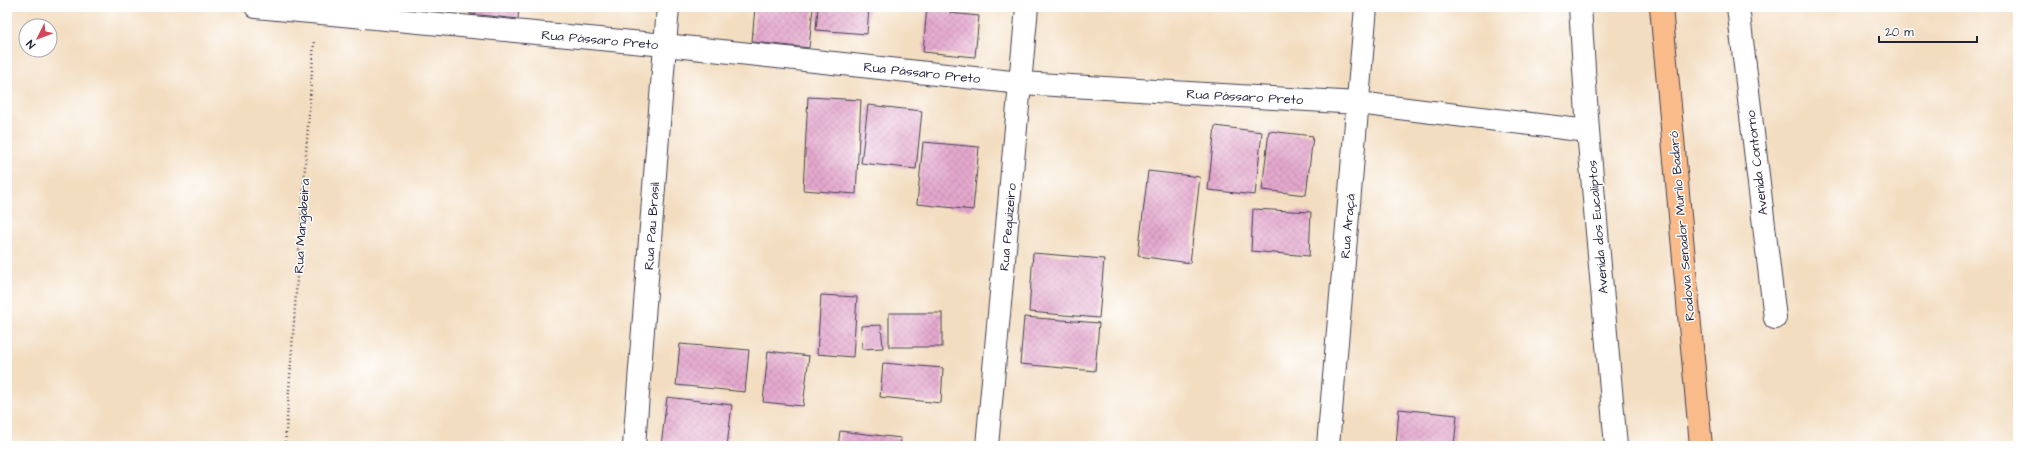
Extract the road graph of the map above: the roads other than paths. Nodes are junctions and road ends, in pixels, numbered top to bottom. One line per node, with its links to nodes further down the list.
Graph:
1 (256, 7): 8 (street, Rua Pássaro Preto)
2 (668, 7): 9 (street, Rua Pau Brasil)
3 (1027, 7): 10 (street, Rua Pequizeiro)
4 (1366, 7): 11 (street, Rua Araçá)
5 (1580, 7): 12 (street, Avenida dos Eucaliptos)
6 (1661, 7): 18 (main road, Rodovia Senador Murilo Badaró)
7 (1738, 7): 13 (street, Avenida Contorno)
8 (317, 10): 9 (street, Rua Pássaro Preto)
9 (665, 45): 10 (street, Rua Pássaro Preto); 14 (street, Rua Pau Brasil)
10 (1021, 83): 11 (street, Rua Pássaro Preto); 15 (street, Rua Pequizeiro)
11 (1358, 103): 12 (street, Rua Pássaro Preto); 16 (street, Rua Araçá)
12 (1588, 131): 17 (street, Avenida dos Eucaliptos)
13 (1775, 318)
14 (634, 446)
15 (987, 446)
16 (1328, 446)
17 (1616, 446)
18 (1701, 446)

